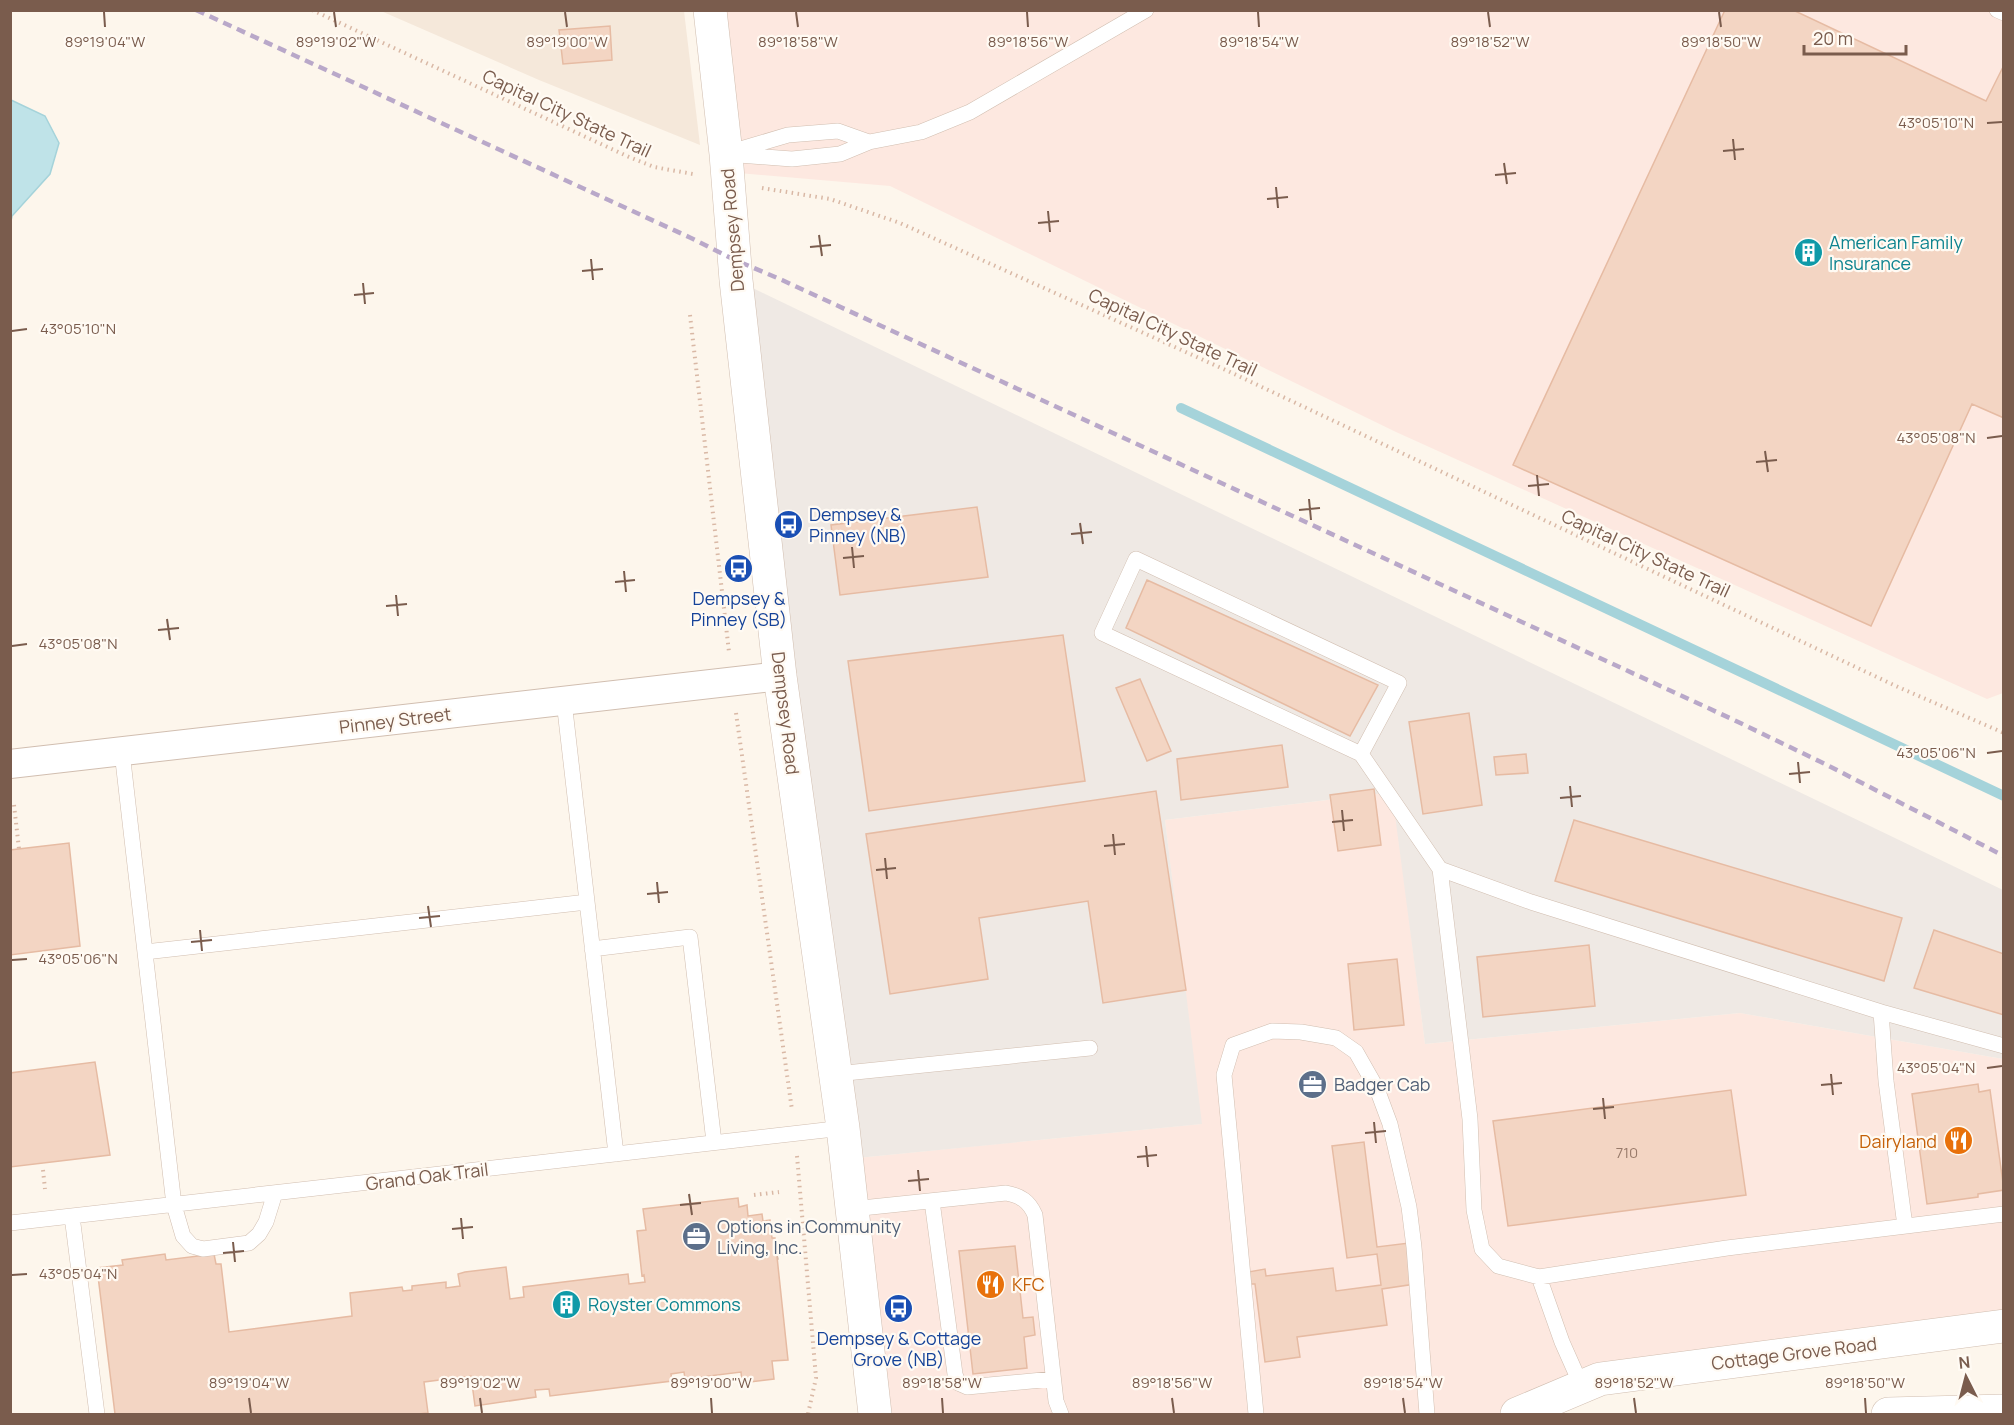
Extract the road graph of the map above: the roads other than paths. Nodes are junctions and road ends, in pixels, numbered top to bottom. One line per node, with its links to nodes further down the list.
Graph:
1 (710, 10): 6 (street, Dempsey Road)
2 (1146, 10): 5 (lane)
3 (1997, 10): 4 (lane)
4 (2004, 13)
5 (869, 142): 6 (lane); 6 (lane)
6 (727, 167): 7 (street, Dempsey Road)
7 (780, 676): 8 (street, Pinney Street); 19 (street, Dempsey Road)
8 (564, 701): 9 (street, Pinney Street); 13 (lane)
9 (122, 752): 11 (street, Pinney Street); 15 (lane)
10 (1361, 754): 10 (lane); 12 (lane)
11 (10, 765)
12 (1440, 869): 16 (lane); 31 (lane)
13 (587, 902): 14 (lane); 15 (lane)
14 (592, 949): 21 (lane); 22 (lane)
15 (145, 952): 25 (lane)
16 (1881, 1012): 17 (lane); 30 (lane)
17 (2004, 1046)
18 (1090, 1048): 19 (lane)
19 (836, 1074): 20 (street, Dempsey Road)
20 (843, 1128): 21 (lane, Grand Oak Trail); 26 (street, Dempsey Road)
21 (714, 1142): 22 (lane, Grand Oak Trail)
22 (616, 1154): 23 (lane, Grand Oak Trail)
23 (275, 1193): 25 (lane, Grand Oak Trail); 25 (lane)
24 (932, 1201): 26 (lane); 33 (lane); 33 (lane)
25 (174, 1205): 28 (lane, Grand Oak Trail)
26 (852, 1209): 37 (street, Dempsey Road)
27 (2004, 1214): 30 (lane)
28 (72, 1216): 29 (lane, Grand Oak Trail); 36 (lane)
29 (10, 1223)
30 (1905, 1226): 31 (lane)
31 (1539, 1277): 34 (lane)
32 (2004, 1326): 34 (street, Cottage Grove Road)
33 (1053, 1379): 38 (lane)
34 (1582, 1387): 41 (street, Cottage Grove Road)
35 (2004, 1411): 42 (street)
36 (97, 1414)
37 (875, 1414)
38 (1061, 1414)
39 (1256, 1414): 40 (lane)
40 (1427, 1414)
41 (1520, 1414)
42 (1888, 1414)

